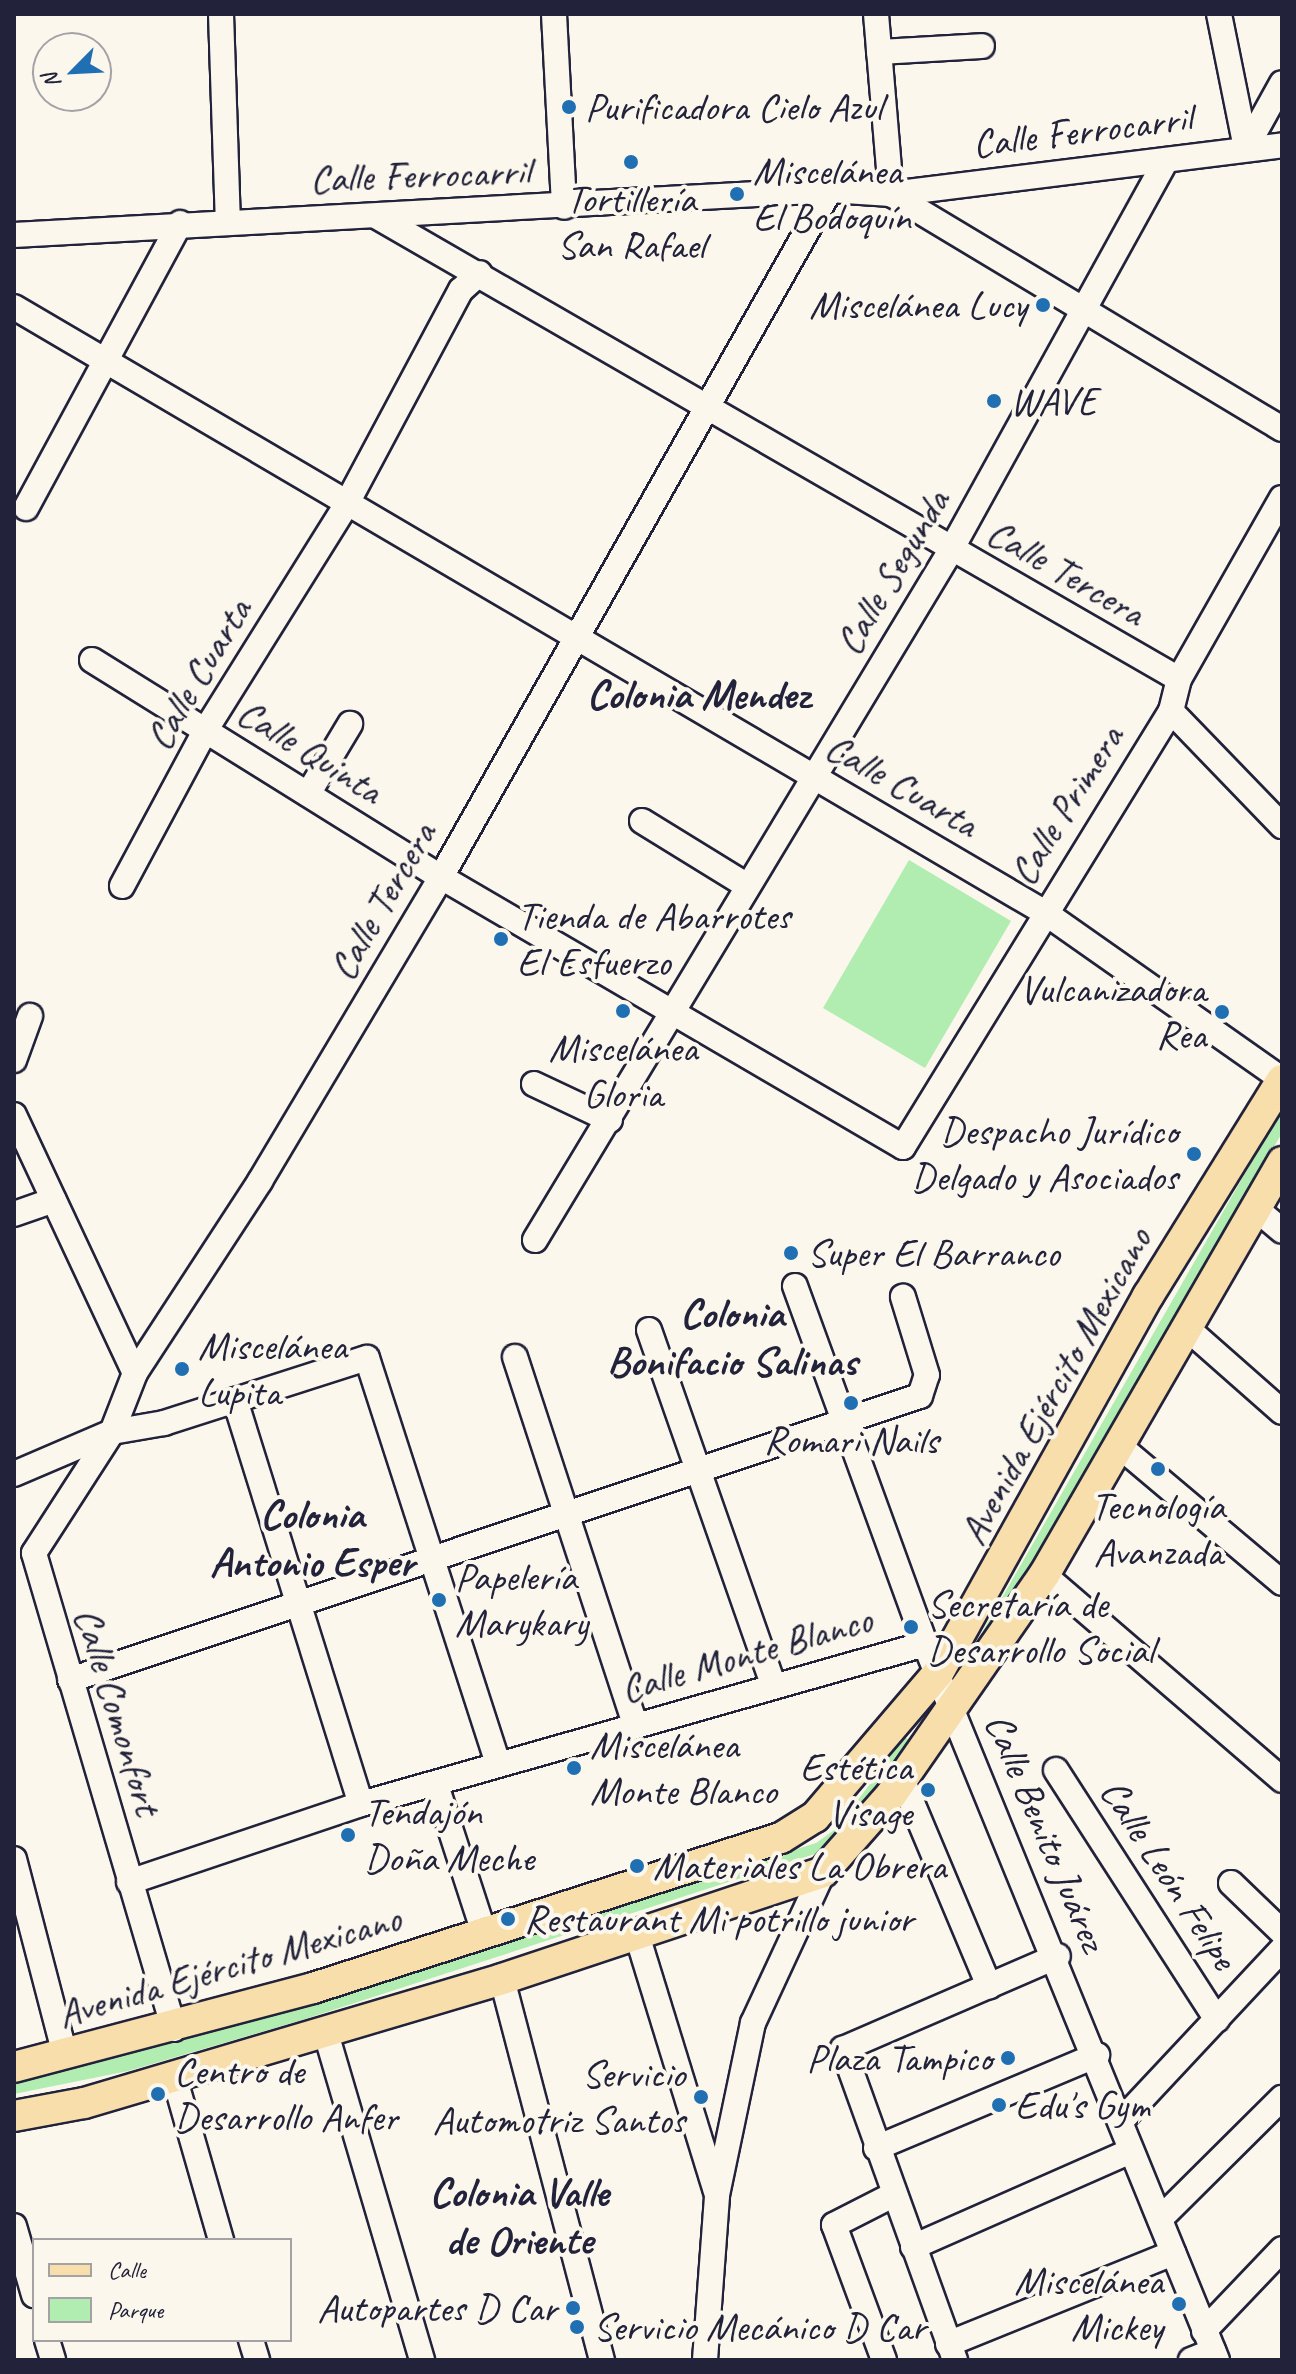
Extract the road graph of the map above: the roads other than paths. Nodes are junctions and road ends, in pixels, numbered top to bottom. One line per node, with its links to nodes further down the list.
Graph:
1 (221, 14): 15 (street)
2 (554, 14): 13 (street)
3 (876, 14): 6 (street)
4 (1219, 14): 9 (street)
5 (982, 46): 6 (street)
6 (879, 52): 12 (street)
7 (1282, 83): 9 (street)
8 (1282, 145): 9 (street, Calle Ferrocarril)
9 (1246, 148): 10 (street, Calle Ferrocarril)
10 (1166, 160): 12 (street, Calle Ferrocarril); 20 (street, Calle Segunda)
11 (830, 190): 12 (street, Calle Ferrocarril); 13 (street, Calle Ferrocarril); 22 (street, Calle Tercera)
12 (891, 194): 20 (street)
13 (564, 207): 14 (street, Calle Ferrocarril)
14 (376, 216): 15 (street, Calle Ferrocarril); 18 (street, Calle Tercera)
15 (228, 221): 16 (street, Calle Ferrocarril)
16 (180, 223): 17 (street, Calle Ferrocarril); 21 (street)
17 (14, 235)
18 (480, 273): 22 (street, Calle Tercera); 25 (street, Calle Cuarta)
19 (14, 307): 21 (street, Calle Cuarta)
20 (1087, 311): 23 (street); 27 (street, Calle Segunda)
21 (111, 361): 25 (street, Calle Cuarta); 26 (street)
22 (711, 404): 27 (street, Calle Tercera); 28 (street, Calle Tercera)
23 (1282, 429)
24 (1282, 498): 30 (street, Calle Primera)
25 (346, 505): 28 (street, Calle Cuarta); 33 (street, Calle Cuarta)
26 (26, 508)
27 (951, 550): 30 (street, Calle Tercera); 34 (street, Calle Segunda)
28 (576, 640): 34 (street, Calle Cuarta); 38 (street, Calle Tercera)
29 (92, 660): 33 (street, Calle Quinta)
30 (1179, 679): 31 (street, Calle Primera)
31 (1171, 711): 37 (street); 41 (street, Calle Primera)
32 (350, 724): 35 (street)
33 (205, 731): 35 (street, Calle Quinta); 40 (street, Calle Cuarta)
34 (812, 776): 39 (street, Calle Segunda); 41 (street, Calle Cuarta)
35 (308, 794): 38 (street, Calle Quinta)
36 (642, 821): 39 (street)
37 (1282, 826)
38 (441, 877): 42 (street, Calle Quinta); 61 (street, Calle Tercera)
39 (746, 885): 42 (street, Calle Segunda)
40 (122, 886)
41 (1044, 912): 45 (street, Calle Cuarta); 49 (street, Calle Primera)
42 (677, 1010): 48 (street, Calle Segunda); 49 (street, Calle Quinta)
43 (30, 1016): 44 (street)
44 (14, 1060)
45 (1282, 1080): 75 (main road, Avenida Ejército Mexicano)
46 (534, 1084): 48 (street)
47 (14, 1115): 51 (street)
48 (610, 1120): 55 (street, Calle Segunda)
49 (903, 1147)
50 (1282, 1162): 52 (main road, Avenida Ejército Mexicano)
51 (54, 1200): 53 (street); 61 (street)
52 (1255, 1208): 54 (street); 59 (main road, Avenida Ejército Mexicano)
53 (14, 1214)
54 (1282, 1231)
55 (535, 1240)
56 (795, 1286): 64 (street, Calle Benito Juárez)
57 (903, 1297): 64 (street)
58 (649, 1330): 67 (street)
59 (1189, 1330): 63 (street); 66 (main road, Avenida Ejército Mexicano)
60 (515, 1357): 69 (street)
61 (135, 1373): 65 (street, Calle Tercera)
62 (235, 1400): 65 (street); 70 (street); 73 (street)
63 (1282, 1412)
64 (845, 1423): 67 (street); 74 (street, Calle Benito Juárez)
65 (112, 1432): 68 (street); 76 (street, Calle Comonfort)
66 (1123, 1449): 71 (main road, Avenida Ejército Mexicano); 72 (street)
67 (702, 1467): 69 (street); 77 (street)
68 (14, 1474)
69 (568, 1511): 70 (street); 79 (street)
70 (429, 1559): 73 (street); 80 (street)
71 (1044, 1575): 78 (main road, Avenida Ejército Mexicano); 83 (street)
72 (1282, 1583)
73 (296, 1602): 76 (street); 85 (street)
74 (925, 1644): 75 (street, Calle Benito Juárez); 77 (street, Calle Monte Blanco)
75 (938, 1673): 78 (street, Calle Benito Juárez); 91 (main road, Avenida Ejército Mexicano)
76 (70, 1680): 88 (street, Calle Comonfort)
77 (773, 1684): 79 (street, Calle Monte Blanco)
78 (953, 1709): 82 (main road, Avenida Ejército Mexicano); 94 (street, Calle Benito Juárez)
79 (635, 1724): 80 (street, Calle Monte Blanco)
80 (498, 1764): 84 (street, Calle Monte Blanco)
81 (1056, 1770): 97 (street, Calle León Felipe)
82 (902, 1779): 87 (main road, Avenida Ejército Mexicano); 96 (street)
83 (1282, 1780)
84 (436, 1785): 85 (street, Calle Monte Blanco); 91 (street)
85 (361, 1804): 88 (street, Calle Monte Blanco)
86 (14, 1859): 100 (street)
87 (823, 1872): 92 (main road); 109 (street)
88 (129, 1882): 98 (street, Calle Comonfort)
89 (1231, 1883): 90 (street)
90 (1282, 1932)
91 (484, 1933): 98 (main road, Avenida Ejército Mexicano)
92 (637, 1935): 95 (main road); 109 (street)
93 (1282, 1949): 97 (street)
94 (1058, 1956): 96 (street); 101 (street, Calle Benito Juárez)
95 (502, 1979): 99 (main road); 123 (street)
96 (989, 1986): 107 (street)
97 (1217, 2020): 106 (street)
98 (174, 2029): 100 (main road, Avenida Ejército Mexicano)
99 (325, 2030): 103 (main road); 122 (street)
100 (65, 2055): 102 (main road, Avenida Ejército Mexicano)
101 (1097, 2055): 106 (street, Calle Benito Juárez); 107 (street)
102 (14, 2067)
103 (174, 2076): 105 (main road); 113 (street)
104 (1282, 2098): 111 (street)
105 (14, 2116)
106 (1122, 2120): 108 (street, Calle Benito Juárez)
107 (876, 2148): 110 (street)
108 (1131, 2151): 111 (street, Calle Benito Juárez); 114 (street)
109 (717, 2195): 121 (street)
110 (893, 2195): 114 (street); 124 (street)
111 (1160, 2219): 116 (street, Calle Benito Juárez)
112 (14, 2226): 117 (street)
113 (220, 2238)
114 (913, 2247): 120 (street)
115 (1282, 2249): 119 (street)
116 (1173, 2253): 119 (street, Calle Benito Juárez); 120 (street)
117 (19, 2265): 118 (street)
118 (32, 2291)
119 (1206, 2350)
120 (952, 2352)
121 (698, 2357)
122 (422, 2360)
123 (602, 2360)
124 (884, 2360)

